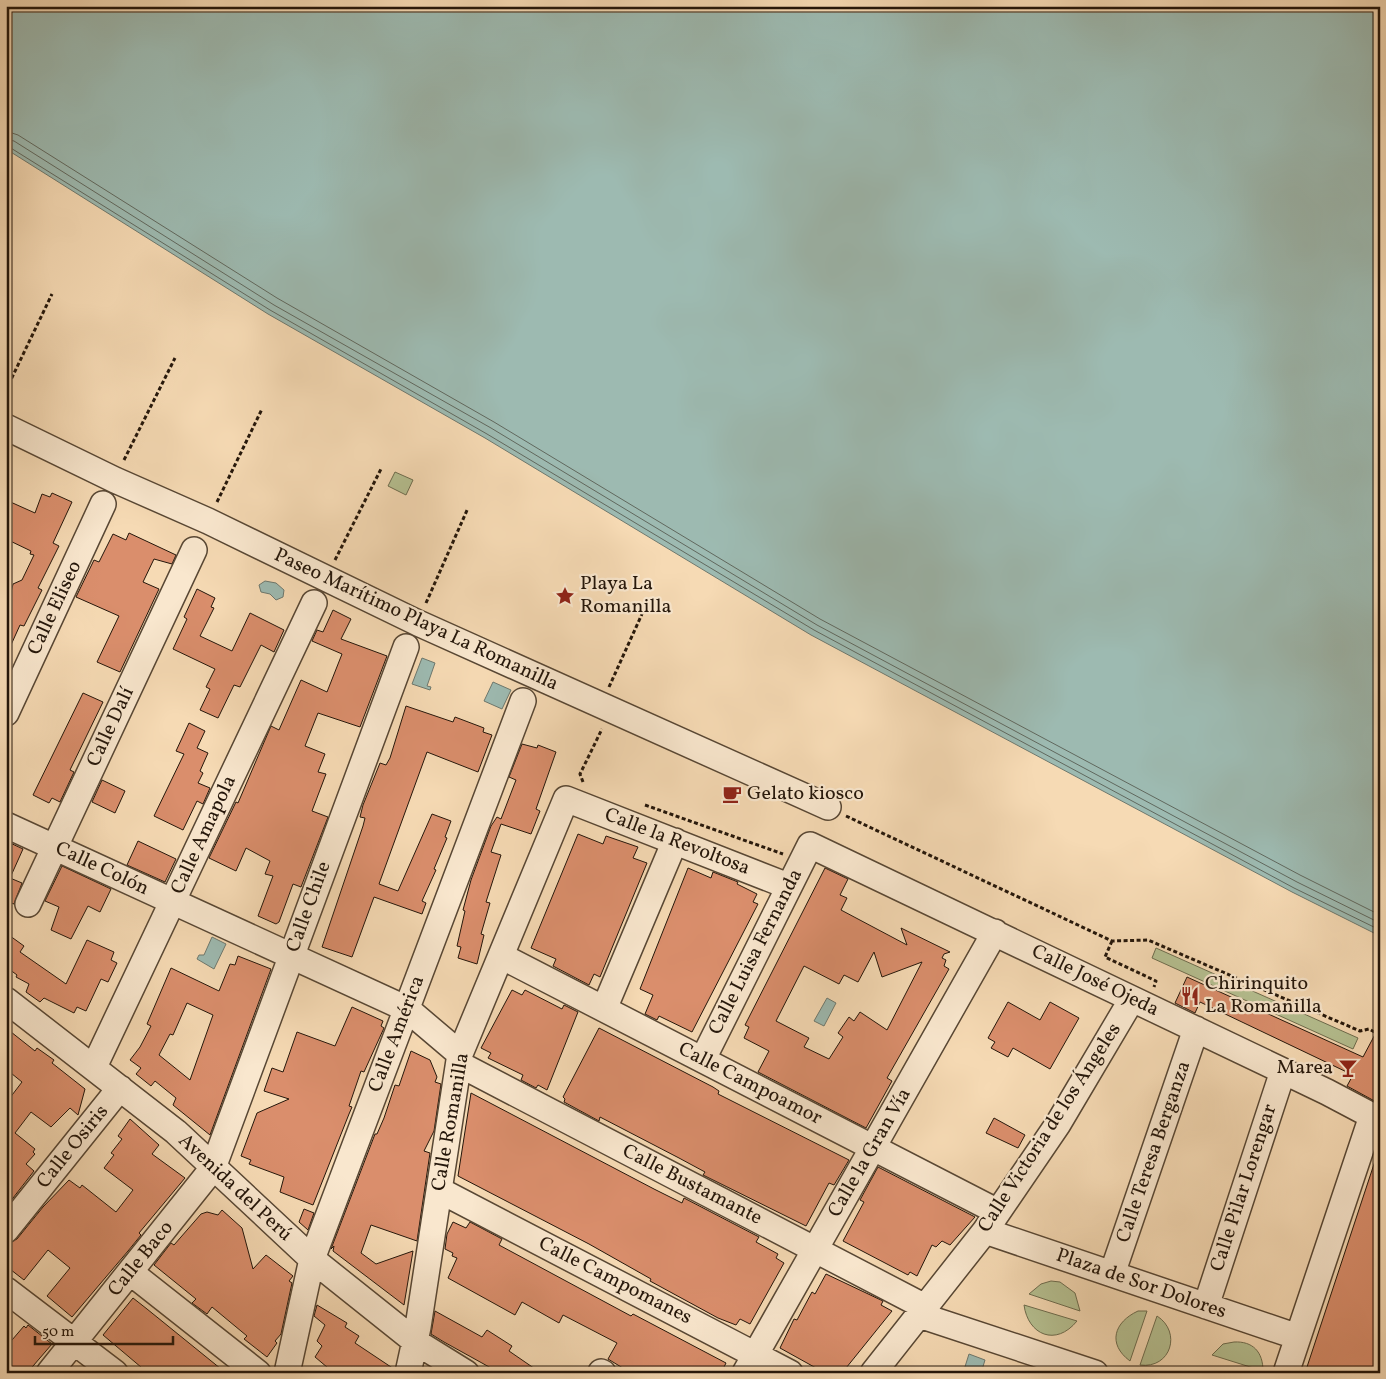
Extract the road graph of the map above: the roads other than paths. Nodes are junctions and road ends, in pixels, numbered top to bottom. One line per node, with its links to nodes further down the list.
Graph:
1 (6, 427): 9 (street, Paseo Marítimo Playa La Romanilla)
2 (103, 504): 7 (street, Calle Eliseo)
3 (194, 550): 13 (street, Calle Dalí)
4 (314, 603): 15 (street, Calle Amapola)
5 (406, 647): 18 (street, Calle Chile)
6 (522, 701): 22 (street, Calle América)
7 (6, 713)
8 (566, 799): 11 (street, Calle la Revoltosa); 19 (street, Calle Romanilla)
9 (828, 807)
10 (6, 825): 13 (street, Calle Colón)
11 (675, 841): 14 (street, Calle la Revoltosa); 23 (street)
12 (810, 845): 14 (street, Calle Luisa Fernanda); 17 (street, Calle José Ojeda)
13 (54, 847): 15 (street, Calle Colón); 16 (street, Calle Dalí)
14 (788, 886): 26 (street, Calle Luisa Fernanda)
15 (173, 901): 18 (street, Calle Colón); 27 (street, Calle Amapola)
16 (28, 904)
17 (995, 932): 21 (street, Calle José Ojeda); 31 (street, Calle la Gran Vía)
18 (291, 956): 22 (street, Calle Colón); 32 (street, Calle Chile)
19 (501, 956): 23 (street, Calle Campoamor); 25 (street, Calle Romanilla)
20 (6, 1000): 27 (street, Avenida del Perú)
21 (1140, 1002): 24 (street, Calle José Ojeda); 34 (street, Calle Victoria de los Ángeles)
22 (407, 1009): 25 (street, Calle Colón); 37 (street, Calle América)
23 (604, 1009): 26 (street, Calle Campoamor)
24 (1196, 1029): 28 (street, Calle José Ojeda); 39 (street, Calle Teresa Berganza)
25 (459, 1059): 33 (street, Calle Romanilla); 36 (street, Calle Bustamante)
26 (702, 1060): 31 (street, Calle Campoamor)
27 (94, 1067): 29 (street, Avenida del Perú)
28 (1283, 1071): 30 (street, Calle José Ojeda); 41 (street, Calle Pilar Lorengar)
29 (120, 1088): 32 (street, Avenida del Perú); 35 (street, Calle Osiris)
30 (1376, 1118): 43 (street)
31 (873, 1147): 34 (street, Calle Campoamor); 36 (street, Calle la Gran Vía)
32 (213, 1168): 37 (street, Avenida del Perú); 38 (street, Calle Baco)
33 (440, 1190): 45 (street, Calle Romanilla); 46 (street, Calle Campomanes)
34 (992, 1222): 39 (street, Plaza de Sor Dolores); 42 (street, Calle Victoria de los Ángeles)
35 (6, 1230)
36 (816, 1248): 42 (street, Calle Bustamante); 46 (street, Calle la Gran Vía)
37 (312, 1259): 45 (street, Avenida del Perú); 50 (street, Calle América)
38 (130, 1272): 44 (street, Calle Baco); 49 (street)
39 (1112, 1274): 41 (street, Plaza de Sor Dolores)
40 (6, 1290): 44 (street)
41 (1206, 1306): 43 (street, Plaza de Sor Dolores)
42 (922, 1311): 54 (street, Calle Victoria de los Ángeles); 55 (street)
43 (1298, 1337): 56 (street)
44 (75, 1342): 47 (street, Calle Baco); 48 (street)
45 (416, 1342): 51 (street, Calle Romanilla); 52 (street, Avenida del Perú)
46 (750, 1364): 53 (street, Calle Campomanes)
47 (49, 1373)
48 (116, 1373)
49 (258, 1373)
50 (287, 1373)
51 (408, 1373)
52 (466, 1373)
53 (790, 1373)
54 (873, 1373)
55 (1095, 1373)
56 (1286, 1373)

